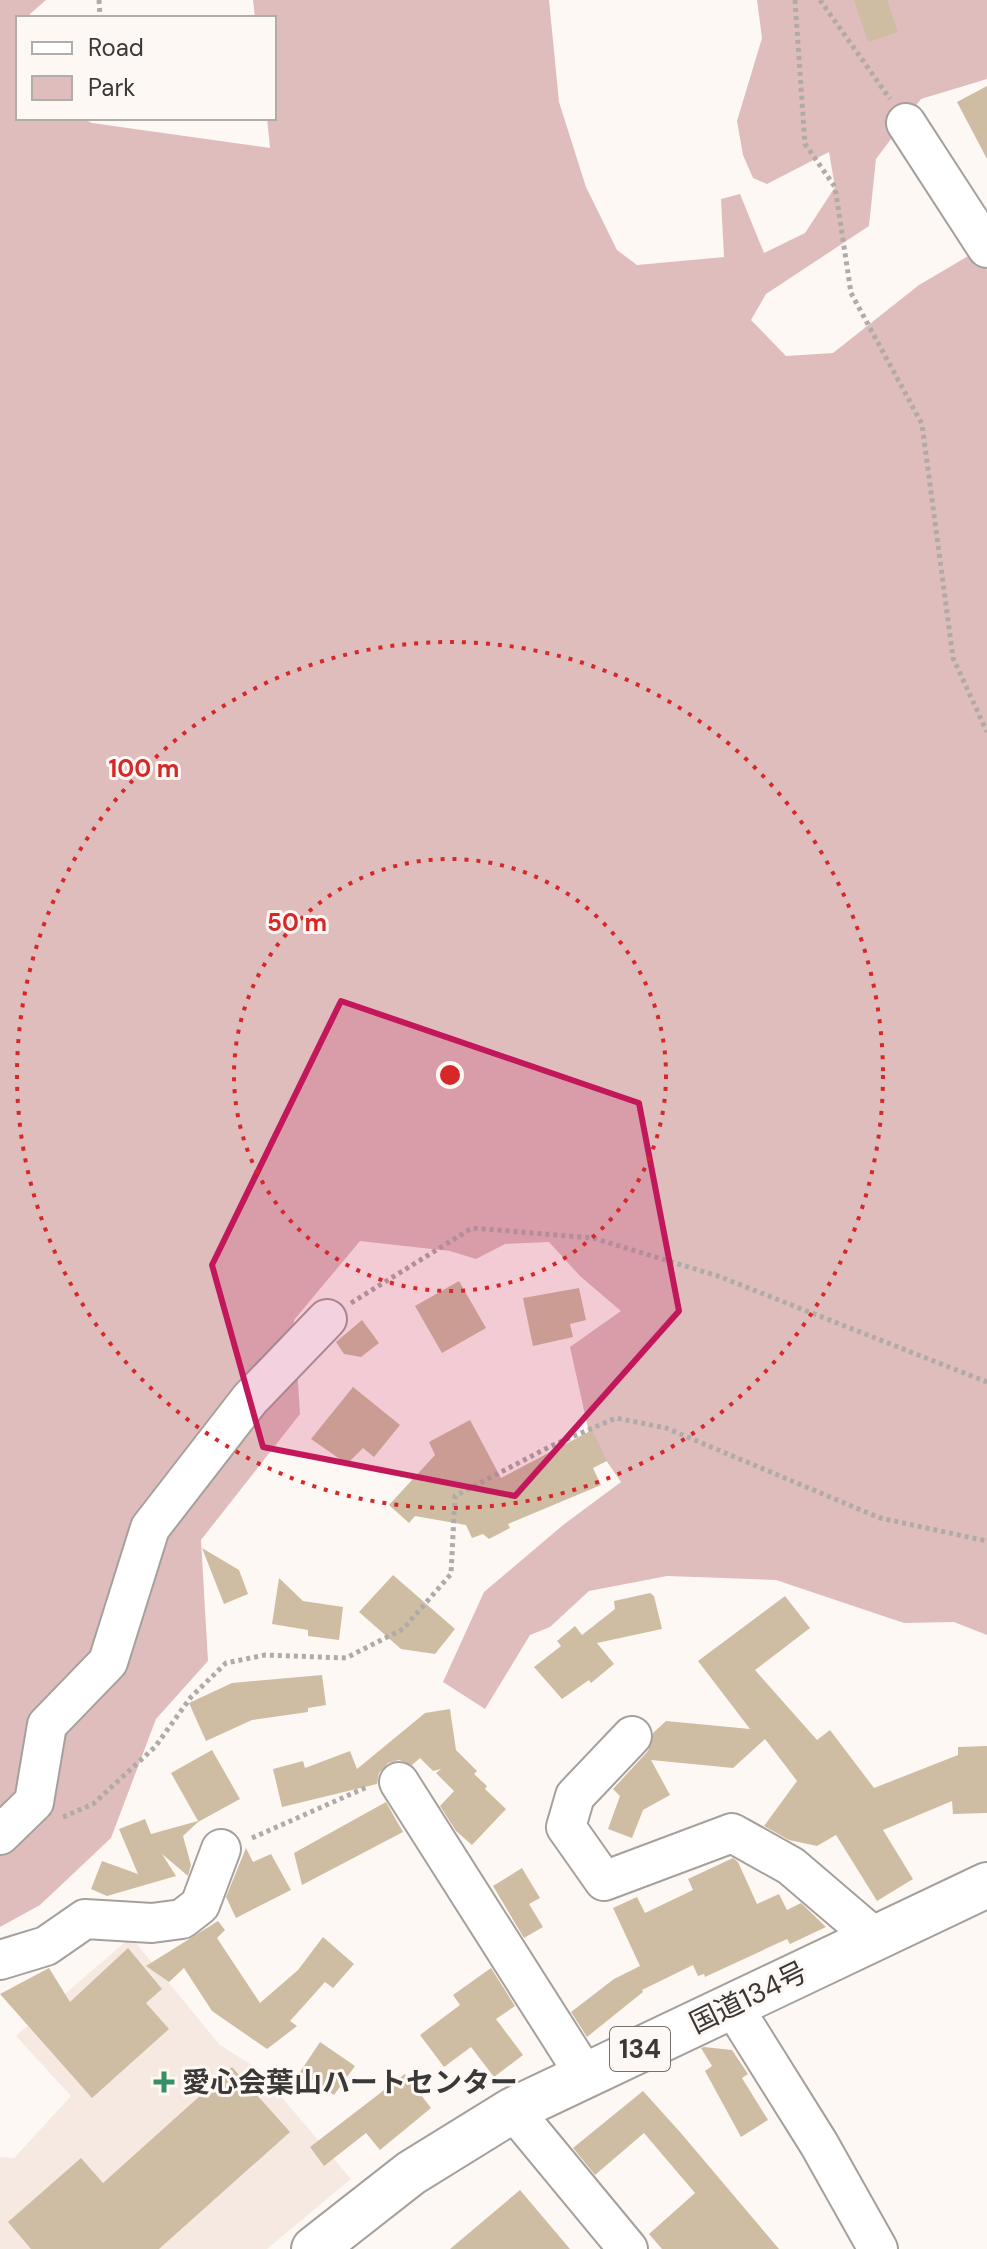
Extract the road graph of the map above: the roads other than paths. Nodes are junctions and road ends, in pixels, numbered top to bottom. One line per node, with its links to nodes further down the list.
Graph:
1 (906, 123): 2 (street)
2 (987, 248)
3 (327, 1319): 6 (street)
4 (632, 1736): 9 (street)
5 (399, 1782): 12 (street)
6 (0, 1835)
7 (221, 1849): 10 (street)
8 (987, 1885): 9 (highway, 国道134号 / 134)
9 (874, 1937): 11 (highway, 国道134号 / 134)
10 (0, 1960)
11 (732, 2005): 12 (highway, 国道134号 / 134); 16 (street)
12 (585, 2075): 13 (highway, 国道134号 / 134)
13 (513, 2110): 14 (highway, 国道134号 / 134); 15 (street)
14 (314, 2249)
15 (628, 2249)
16 (878, 2249)

